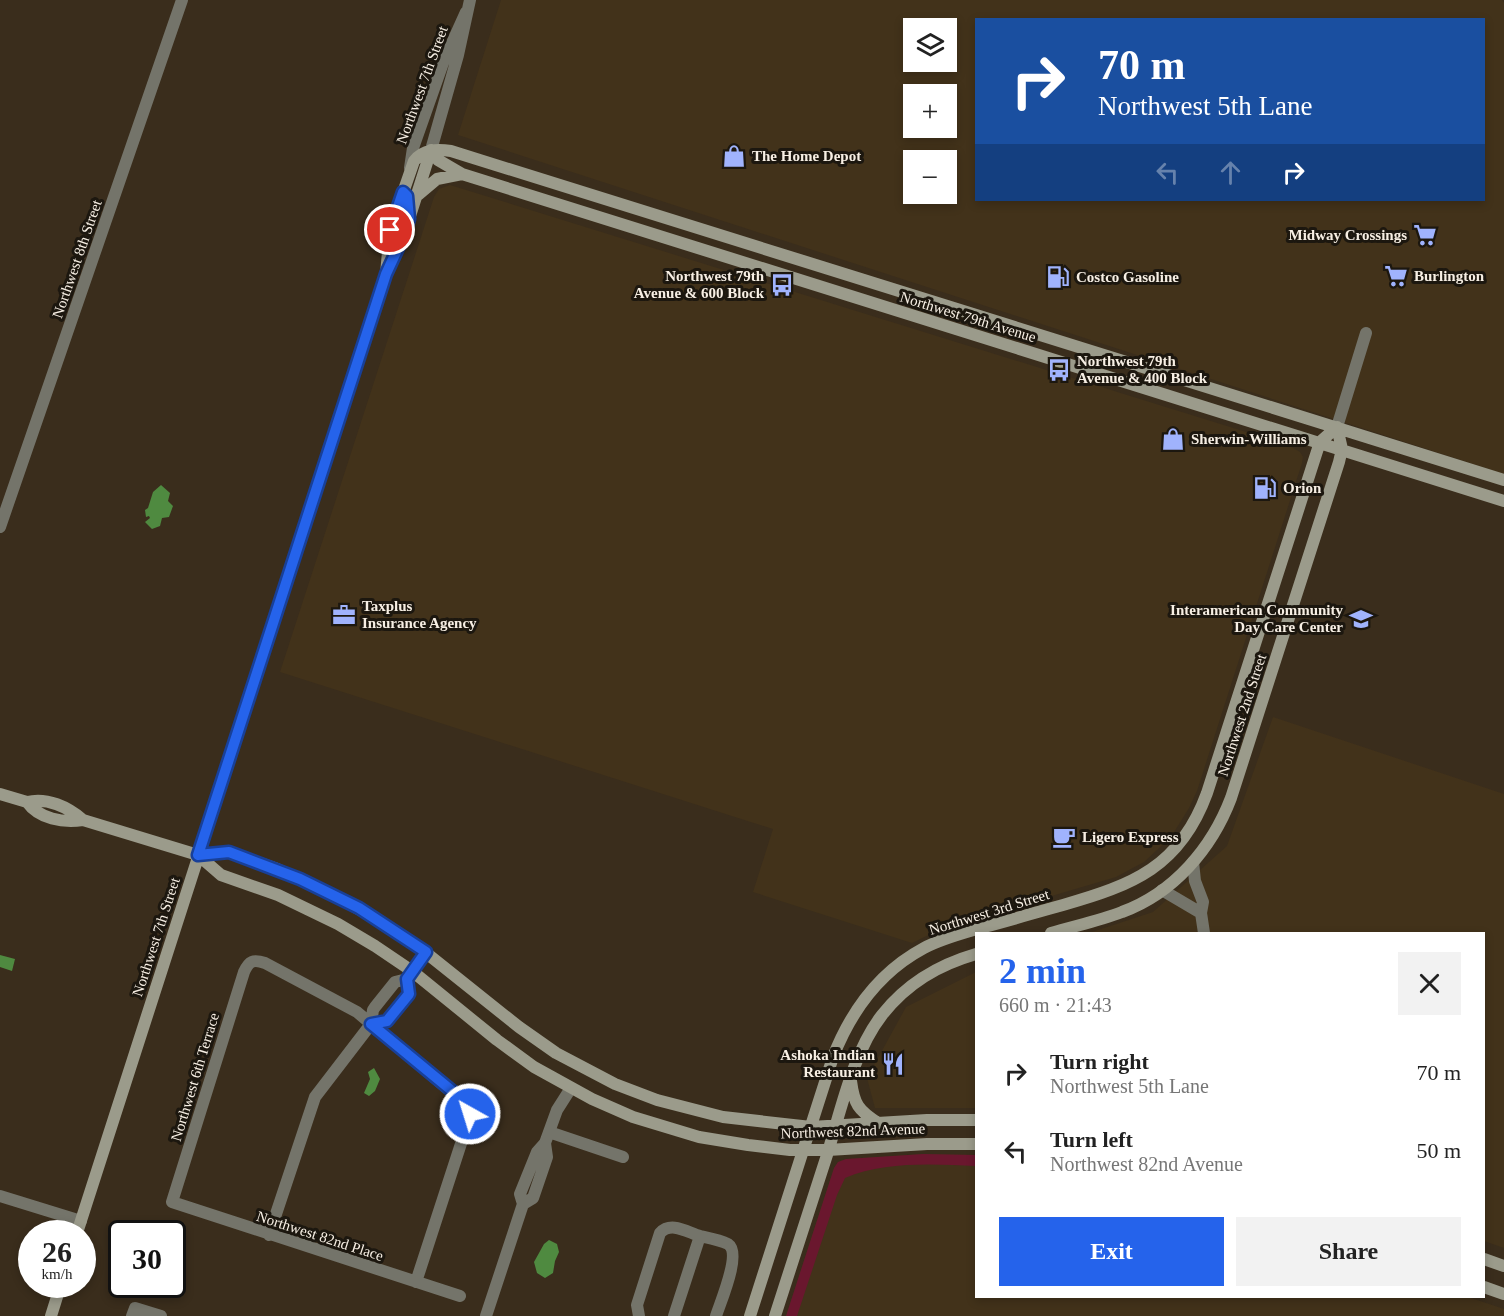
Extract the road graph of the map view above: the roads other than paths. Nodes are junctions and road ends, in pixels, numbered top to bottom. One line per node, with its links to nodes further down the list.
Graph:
1 (182, 0): 18 (street, Northwest 8th Street)
2 (468, 6): 3 (street, Northwest 7th Street); 4 (street, Northwest 7th Street)
3 (431, 150): 4 (street); 5 (street, Northwest 79th Avenue); 7 (street, Northwest 7th Street); 10 (street, Northwest 79th Avenue)
4 (410, 168): 6 (street, Northwest 7th Street)
5 (462, 174): 7 (street); 11 (street, Northwest 79th Avenue)
6 (403, 192): 8 (street); 9 (street, Northwest 7th Street)
7 (417, 196): 8 (street, Northwest 7th Street)
8 (409, 219): 9 (street, Northwest 7th Street)
9 (386, 274): 21 (street, Northwest 7th Street)
10 (921, 297): 11 (street); 13 (street, Northwest 79th Avenue)
11 (912, 315): 14 (street, Northwest 79th Avenue)
12 (1366, 333): 13 (street)
13 (1337, 427): 14 (street); 15 (street); 16 (street, Northwest 79th Avenue)
14 (1320, 442): 15 (street, Northwest 79th Avenue); 20 (street, Northwest 2nd Street)
15 (1342, 449): 17 (street, Northwest 79th Avenue); 22 (street, Northwest 2nd Street)
16 (1504, 480)
17 (1504, 501)
18 (0, 528)
19 (0, 794): 21 (street, Northwest 82nd Avenue)
20 (1176, 847): 36 (street, Northwest 3rd Street)
21 (198, 855): 27 (street, Northwest 82nd Avenue); 29 (street, Northwest 82nd Avenue); 45 (street, Northwest 7th Street)
22 (1193, 862): 23 (street, Northwest 2nd Street); 24 (street)
23 (1162, 890): 24 (street); 25 (street)
24 (1201, 913): 26 (street)
25 (1054, 932)
26 (1204, 932)
27 (426, 952): 29 (street); 36 (street, Northwest 82nd Avenue)
28 (975, 954): 31 (street)
29 (410, 975): 30 (street); 30 (street); 32 (street, Northwest 82nd Avenue)
30 (371, 1024): 43 (street, Northwest 6th Terrace); 46 (street); 50 (street)
31 (850, 1080): 34 (street); 35 (street)
32 (571, 1088): 37 (street); 39 (street, Northwest 82nd Avenue)
33 (975, 1120): 34 (street, Northwest 82nd Avenue)
34 (878, 1123): 35 (street, Northwest 82nd Avenue)
35 (836, 1126): 36 (street, Northwest 82nd Avenue); 40 (street)
36 (811, 1127): 39 (street, Northwest 3rd Street)
37 (547, 1137): 41 (street); 58 (street)
38 (975, 1144): 40 (street, Northwest 82nd Avenue)
39 (803, 1150): 40 (street, Northwest 82nd Avenue); 62 (street, Northwest 3rd Street)
40 (828, 1150): 63 (street)
41 (623, 1157)
42 (0, 1196): 44 (street)
43 (172, 1202): 46 (street, Northwest 82nd Place)
44 (61, 1220)
45 (81, 1220)
46 (269, 1235): 50 (street, Northwest 82nd Place)
47 (700, 1236): 59 (street); 60 (street); 61 (street)
48 (1485, 1259): 49 (street)
49 (1504, 1266)
50 (416, 1282): 53 (street, Northwest 82nd Place)
51 (1485, 1287): 52 (street)
52 (1504, 1294)
53 (460, 1296)
54 (57, 1298): 55 (street)
55 (51, 1316)
56 (132, 1316): 57 (street)
57 (161, 1316)
58 (486, 1316)
59 (639, 1316)
60 (674, 1316)
61 (716, 1316)
62 (750, 1316)
63 (775, 1316)

